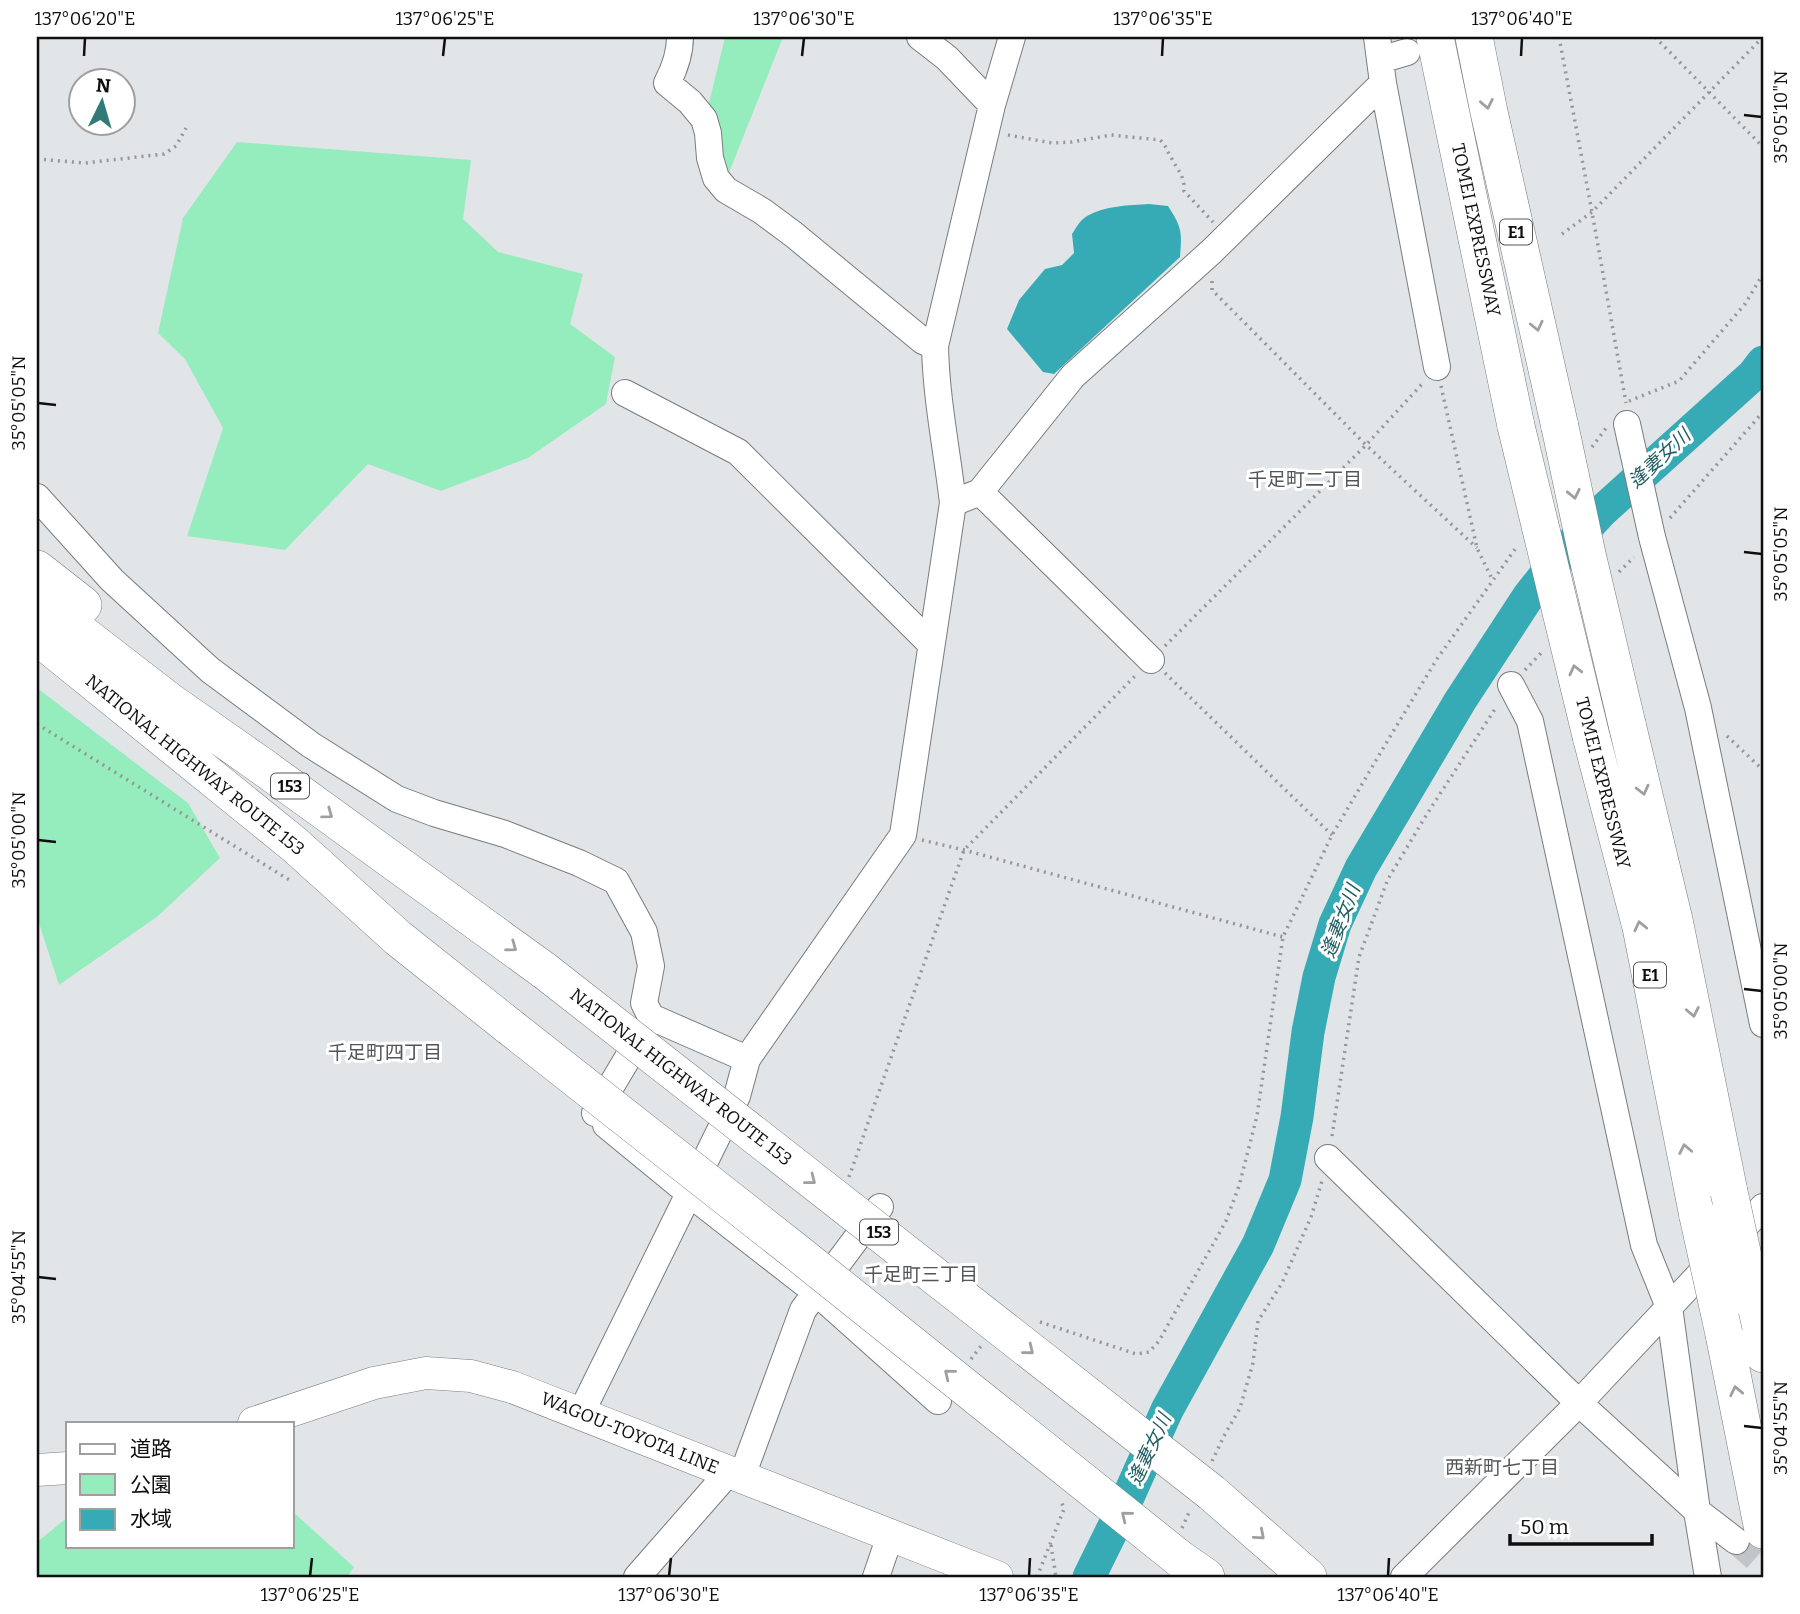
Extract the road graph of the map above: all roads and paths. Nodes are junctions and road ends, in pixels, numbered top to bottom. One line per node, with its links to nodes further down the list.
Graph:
1 (680, 37): 19 (street)
2 (920, 37): 11 (street)
3 (1012, 37): 11 (street)
4 (1474, 37): 63 (highway, TOMEI EXPRESSWAY / E1, one-way to 63, bridge)
5 (1559, 37): 15 (path)
6 (1655, 37): 10 (path)
7 (1763, 37): 10 (path)
8 (1421, 44): 9 (street); 76 (highway, TOMEI EXPRESSWAY / E1, one-way to 8, bridge)
9 (1380, 60): 17 (street); 20 (street)
10 (1709, 93): 13 (path); 15 (path)
11 (989, 117): 17 (path); 19 (street)
12 (186, 128): 14 (path)
13 (1763, 146)
14 (37, 159)
15 (1592, 212): 16 (path); 23 (path)
16 (1562, 234)
17 (1219, 244): 24 (path); 25 (street)
18 (1763, 274): 23 (path)
19 (935, 346): 27 (street)
20 (1437, 367): 24 (path); 29 (path)
21 (625, 393): 34 (street)
22 (1763, 412): 28 (path)
23 (1626, 413): 28 (street)
24 (1366, 445): 29 (path); 36 (path)
25 (980, 492): 27 (street); 36 (street)
26 (37, 497): 50 (street)
27 (953, 503): 34 (street)
28 (1652, 537): 31 (path); 39 (street)
29 (1477, 548): 45 (path)
30 (37, 569): 41 (highway)
31 (1615, 577)
32 (37, 599): 41 (highway, NATIONAL HIGHWAY ROUTE 153 / 153)
33 (37, 636): 43 (highway, NATIONAL HIGHWAY ROUTE 153 / 153)
34 (931, 643): 44 (street)
35 (1549, 646): 38 (path)
36 (1151, 660): 45 (path); 46 (path)
37 (37, 662): 43 (highway)
38 (1511, 685): 54 (path); 60 (street)
39 (1698, 708): 42 (path); 51 (street)
40 (37, 724): 47 (path)
41 (259, 764): 72 (highway, NATIONAL HIGHWAY ROUTE 153 / 153, one-way to 72, bridge)
42 (1763, 770)
43 (250, 809): 78 (highway, NATIONAL HIGHWAY ROUTE 153 / 153, one-way to 43, bridge)
44 (903, 835): 46 (path); 52 (street)
45 (1332, 835): 49 (path)
46 (964, 850): 49 (path); 55 (path)
47 (292, 881)
48 (361, 924): 53 (street)
49 (1283, 937): 61 (path)
50 (651, 1017): 52 (street); 53 (street)
51 (1763, 1024)
52 (747, 1059): 56 (street)
53 (594, 1115): 56 (street)
54 (1328, 1158): 66 (street); 72 (path)
55 (847, 1182)
56 (690, 1194): 59 (street); 67 (street)
57 (880, 1207): 59 (street)
58 (1763, 1207): 60 (street)
59 (817, 1293): 65 (street); 71 (street)
60 (1669, 1307): 66 (street); 74 (street)
61 (1034, 1320)
62 (985, 1341): 64 (path)
63 (1763, 1354)
64 (969, 1361)
65 (938, 1401)
66 (1579, 1403): 74 (street); 85 (street)
67 (581, 1413): 68 (main road, WAGOU-TOYOTA LINE); 71 (main road, WAGOU-TOYOTA LINE)
68 (257, 1422)
69 (66, 1468): 70 (main road)
70 (37, 1470)
71 (735, 1474): 75 (main road, WAGOU-TOYOTA LINE); 79 (street)
72 (1204, 1490): 78 (path); 84 (highway, NATIONAL HIGHWAY ROUTE 153 / 153, one-way to 84)
73 (1052, 1493): 77 (path)
74 (1697, 1511): 76 (street); 86 (street)
75 (890, 1536): 80 (street); 81 (main road, WAGOU-TOYOTA LINE)
76 (1750, 1536)
77 (1050, 1542): 82 (path); 83 (path)
78 (1189, 1555)
79 (637, 1577)
80 (876, 1577)
81 (997, 1577)
82 (1037, 1577)
83 (1056, 1577)
84 (1308, 1577)
85 (1404, 1577)
86 (1708, 1577)

